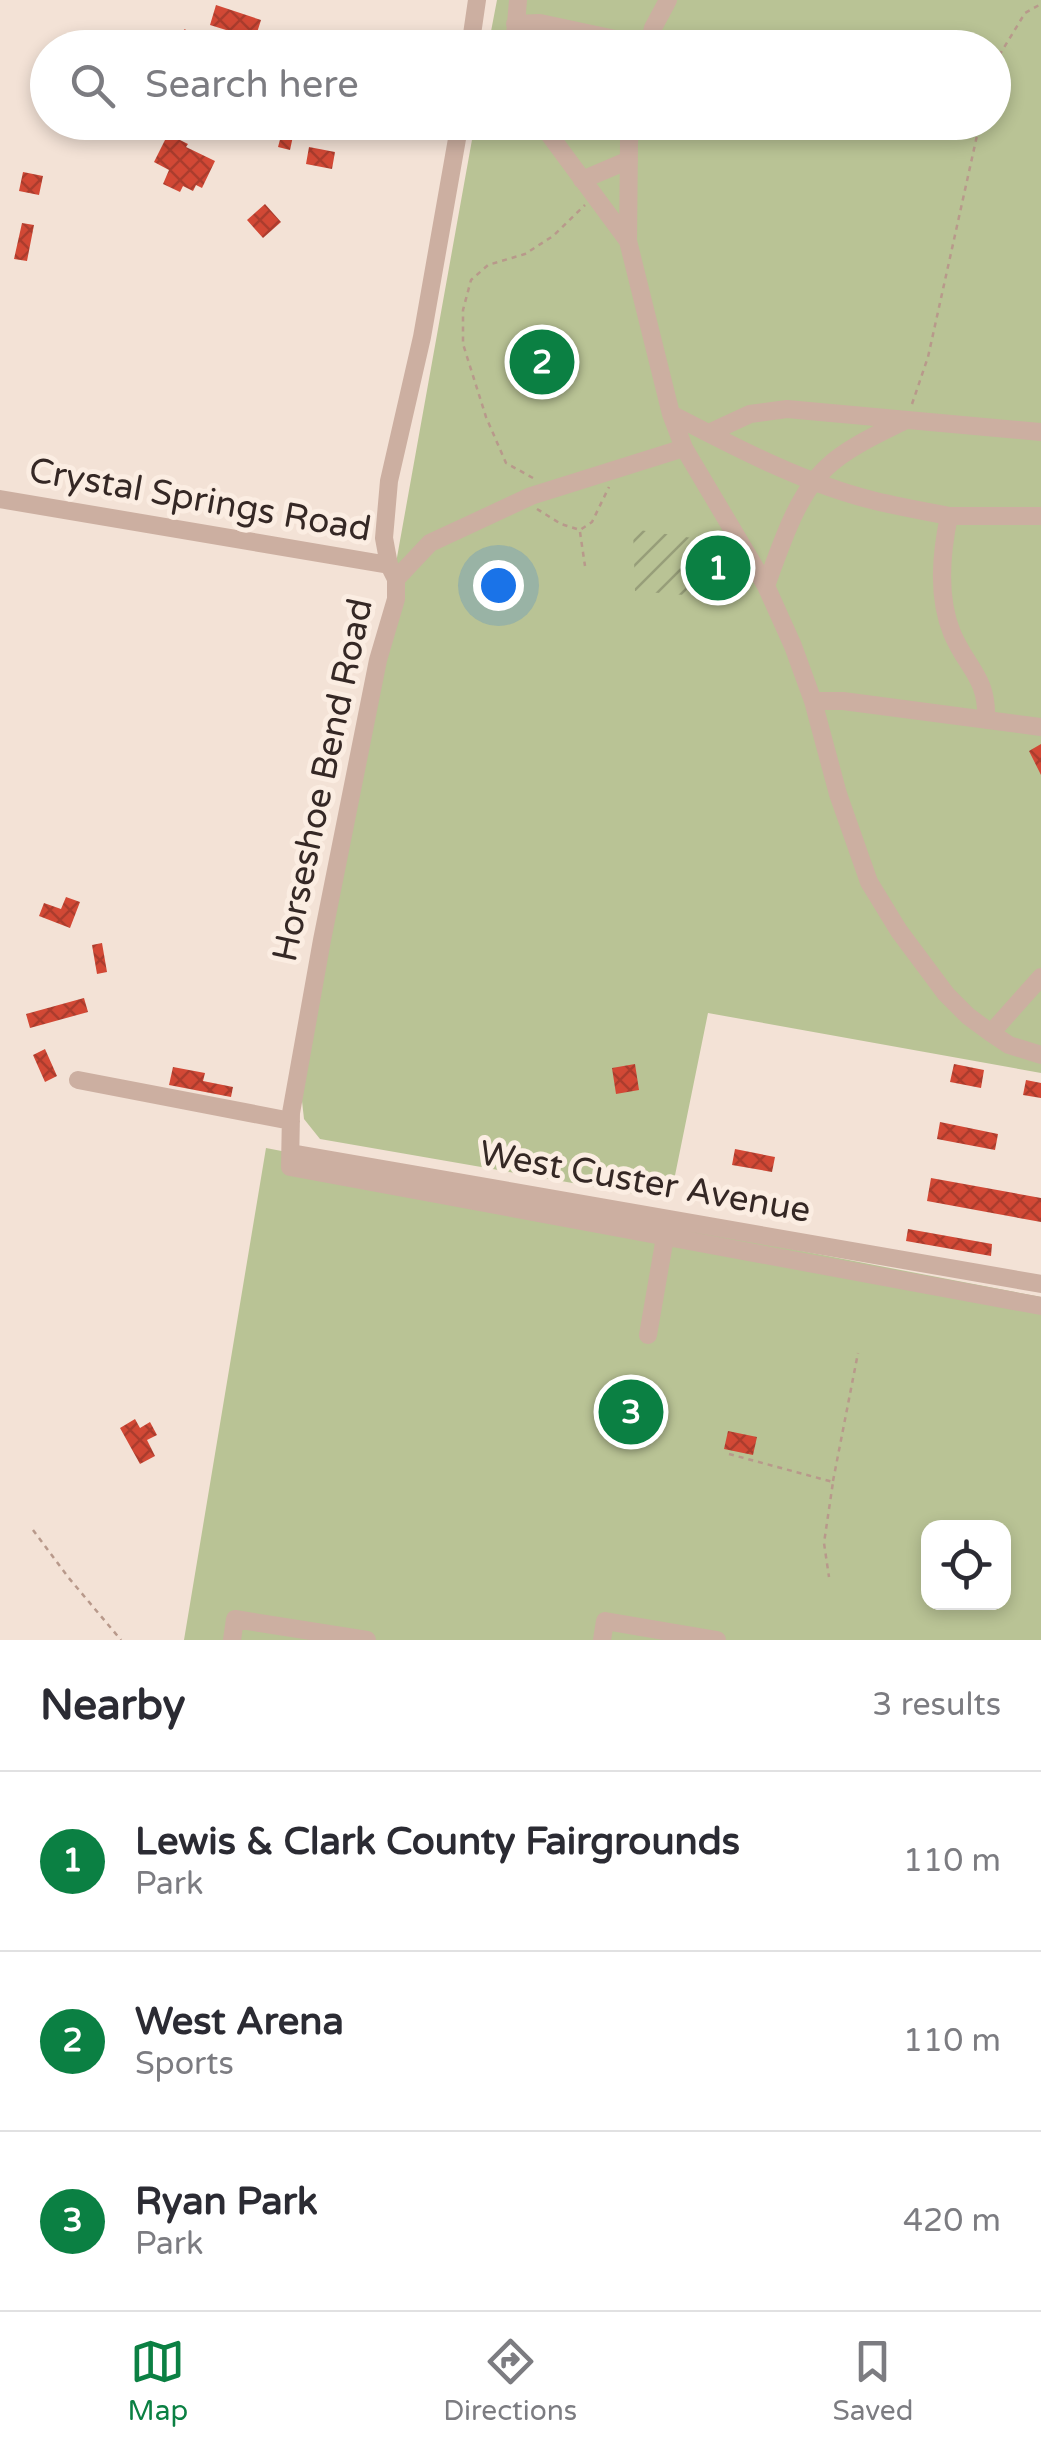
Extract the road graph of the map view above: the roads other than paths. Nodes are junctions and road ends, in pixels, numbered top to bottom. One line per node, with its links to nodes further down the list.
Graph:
1 (477, 0): 5 (street)
2 (518, 0): 4 (street)
3 (668, 0): 8 (street)
4 (515, 24): 6 (street); 7 (street)
5 (473, 30)
6 (515, 30)
7 (572, 30)
8 (652, 30)
9 (457, 140): 24 (street, Horseshoe Bend Road)
10 (553, 140): 13 (street)
11 (629, 140): 12 (street)
12 (629, 160): 13 (street); 14 (street)
13 (582, 180): 14 (street)
14 (628, 241): 15 (street)
15 (672, 414): 18 (street); 19 (street)
16 (907, 419): 17 (street); 18 (street); 20 (street)
17 (1041, 432)
18 (709, 434): 20 (street)
19 (684, 448): 24 (street); 25 (street)
20 (815, 482): 22 (street); 25 (street)
21 (0, 499): 24 (street, Crystal Springs Road)
22 (949, 516): 23 (street); 27 (street)
23 (1041, 516)
24 (393, 572): 33 (street, Horseshoe Bend Road)
25 (766, 586): 26 (street)
26 (813, 701): 27 (street); 30 (street)
27 (986, 720): 28 (street)
28 (1041, 727)
29 (1041, 977): 30 (street)
30 (991, 1033): 31 (street)
31 (1041, 1055)
32 (78, 1080): 33 (street)
33 (291, 1122): 34 (street)
34 (291, 1154): 35 (street); 36 (street, West Custer Avenue)
35 (665, 1236): 37 (street); 38 (street)
36 (1041, 1284)
37 (1041, 1306)
38 (648, 1334)
39 (706, 1639): 42 (street)
40 (232, 1640): 41 (street)
41 (368, 1640)
42 (602, 1640)

